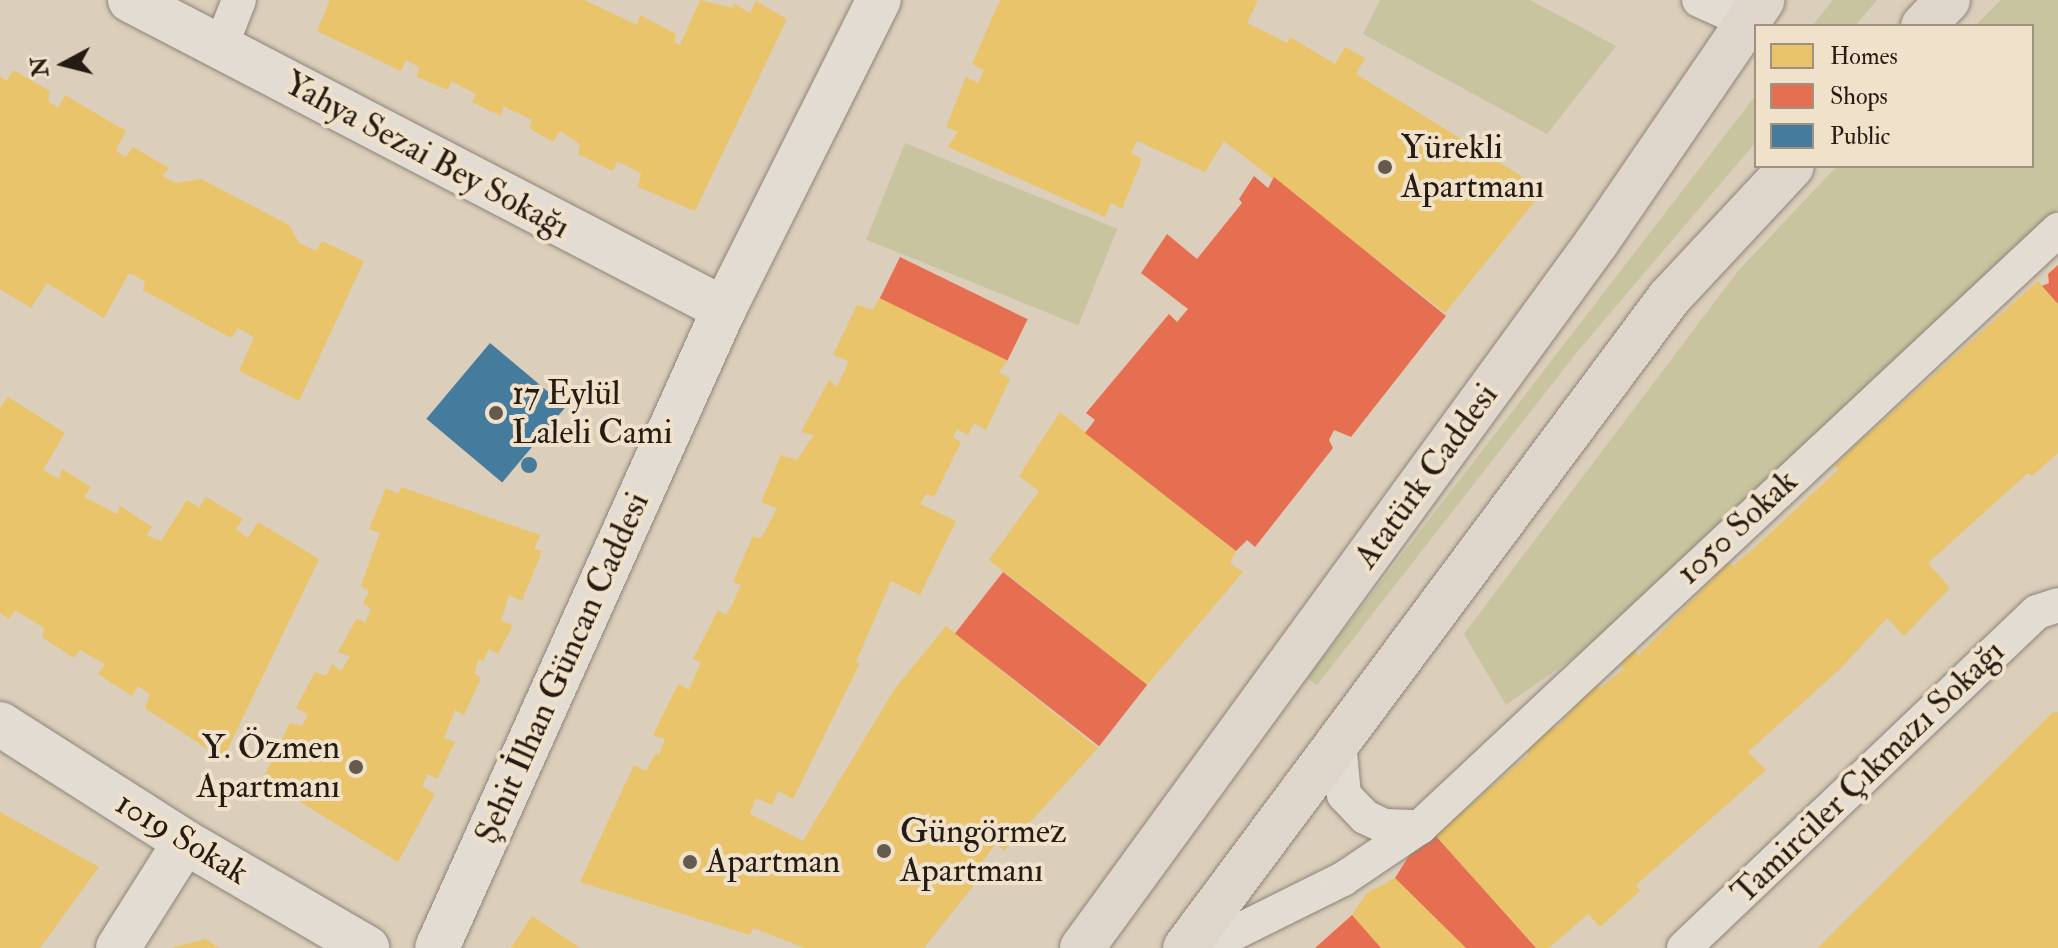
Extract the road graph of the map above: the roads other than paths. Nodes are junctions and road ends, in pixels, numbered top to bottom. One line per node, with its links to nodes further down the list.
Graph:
1 (130, 0): 8 (street, Yahya Sezai Bey Sokağı)
2 (239, 0): 8 (lane)
3 (879, 0): 11 (street, Şehit İlhan Güncan Caddesi)
4 (1699, 0): 6 (lane)
5 (1948, 0): 7 (main road)
6 (1754, 10): 20 (main road, Atatürk Caddesi)
7 (1925, 24)
8 (221, 46): 11 (street, Yahya Sezai Bey Sokağı)
9 (1790, 168): 14 (main road)
10 (2058, 230): 15 (lane, 1050 Sokak)
11 (724, 309): 19 (street, Şehit İlhan Güncan Caddesi)
12 (2058, 605): 23 (lane, Tamirciler Çıkmazı Sokağı)
13 (0, 724): 16 (street, 1019 Sokak)
14 (1339, 743): 15 (lane); 21 (main road)
15 (1420, 827): 22 (lane, 1050 Sokak)
16 (185, 842): 17 (street); 18 (street, 1019 Sokak)
17 (118, 948)
18 (367, 948)
19 (437, 948)
20 (1082, 948)
21 (1185, 948)
22 (1204, 948)
23 (1684, 948)

